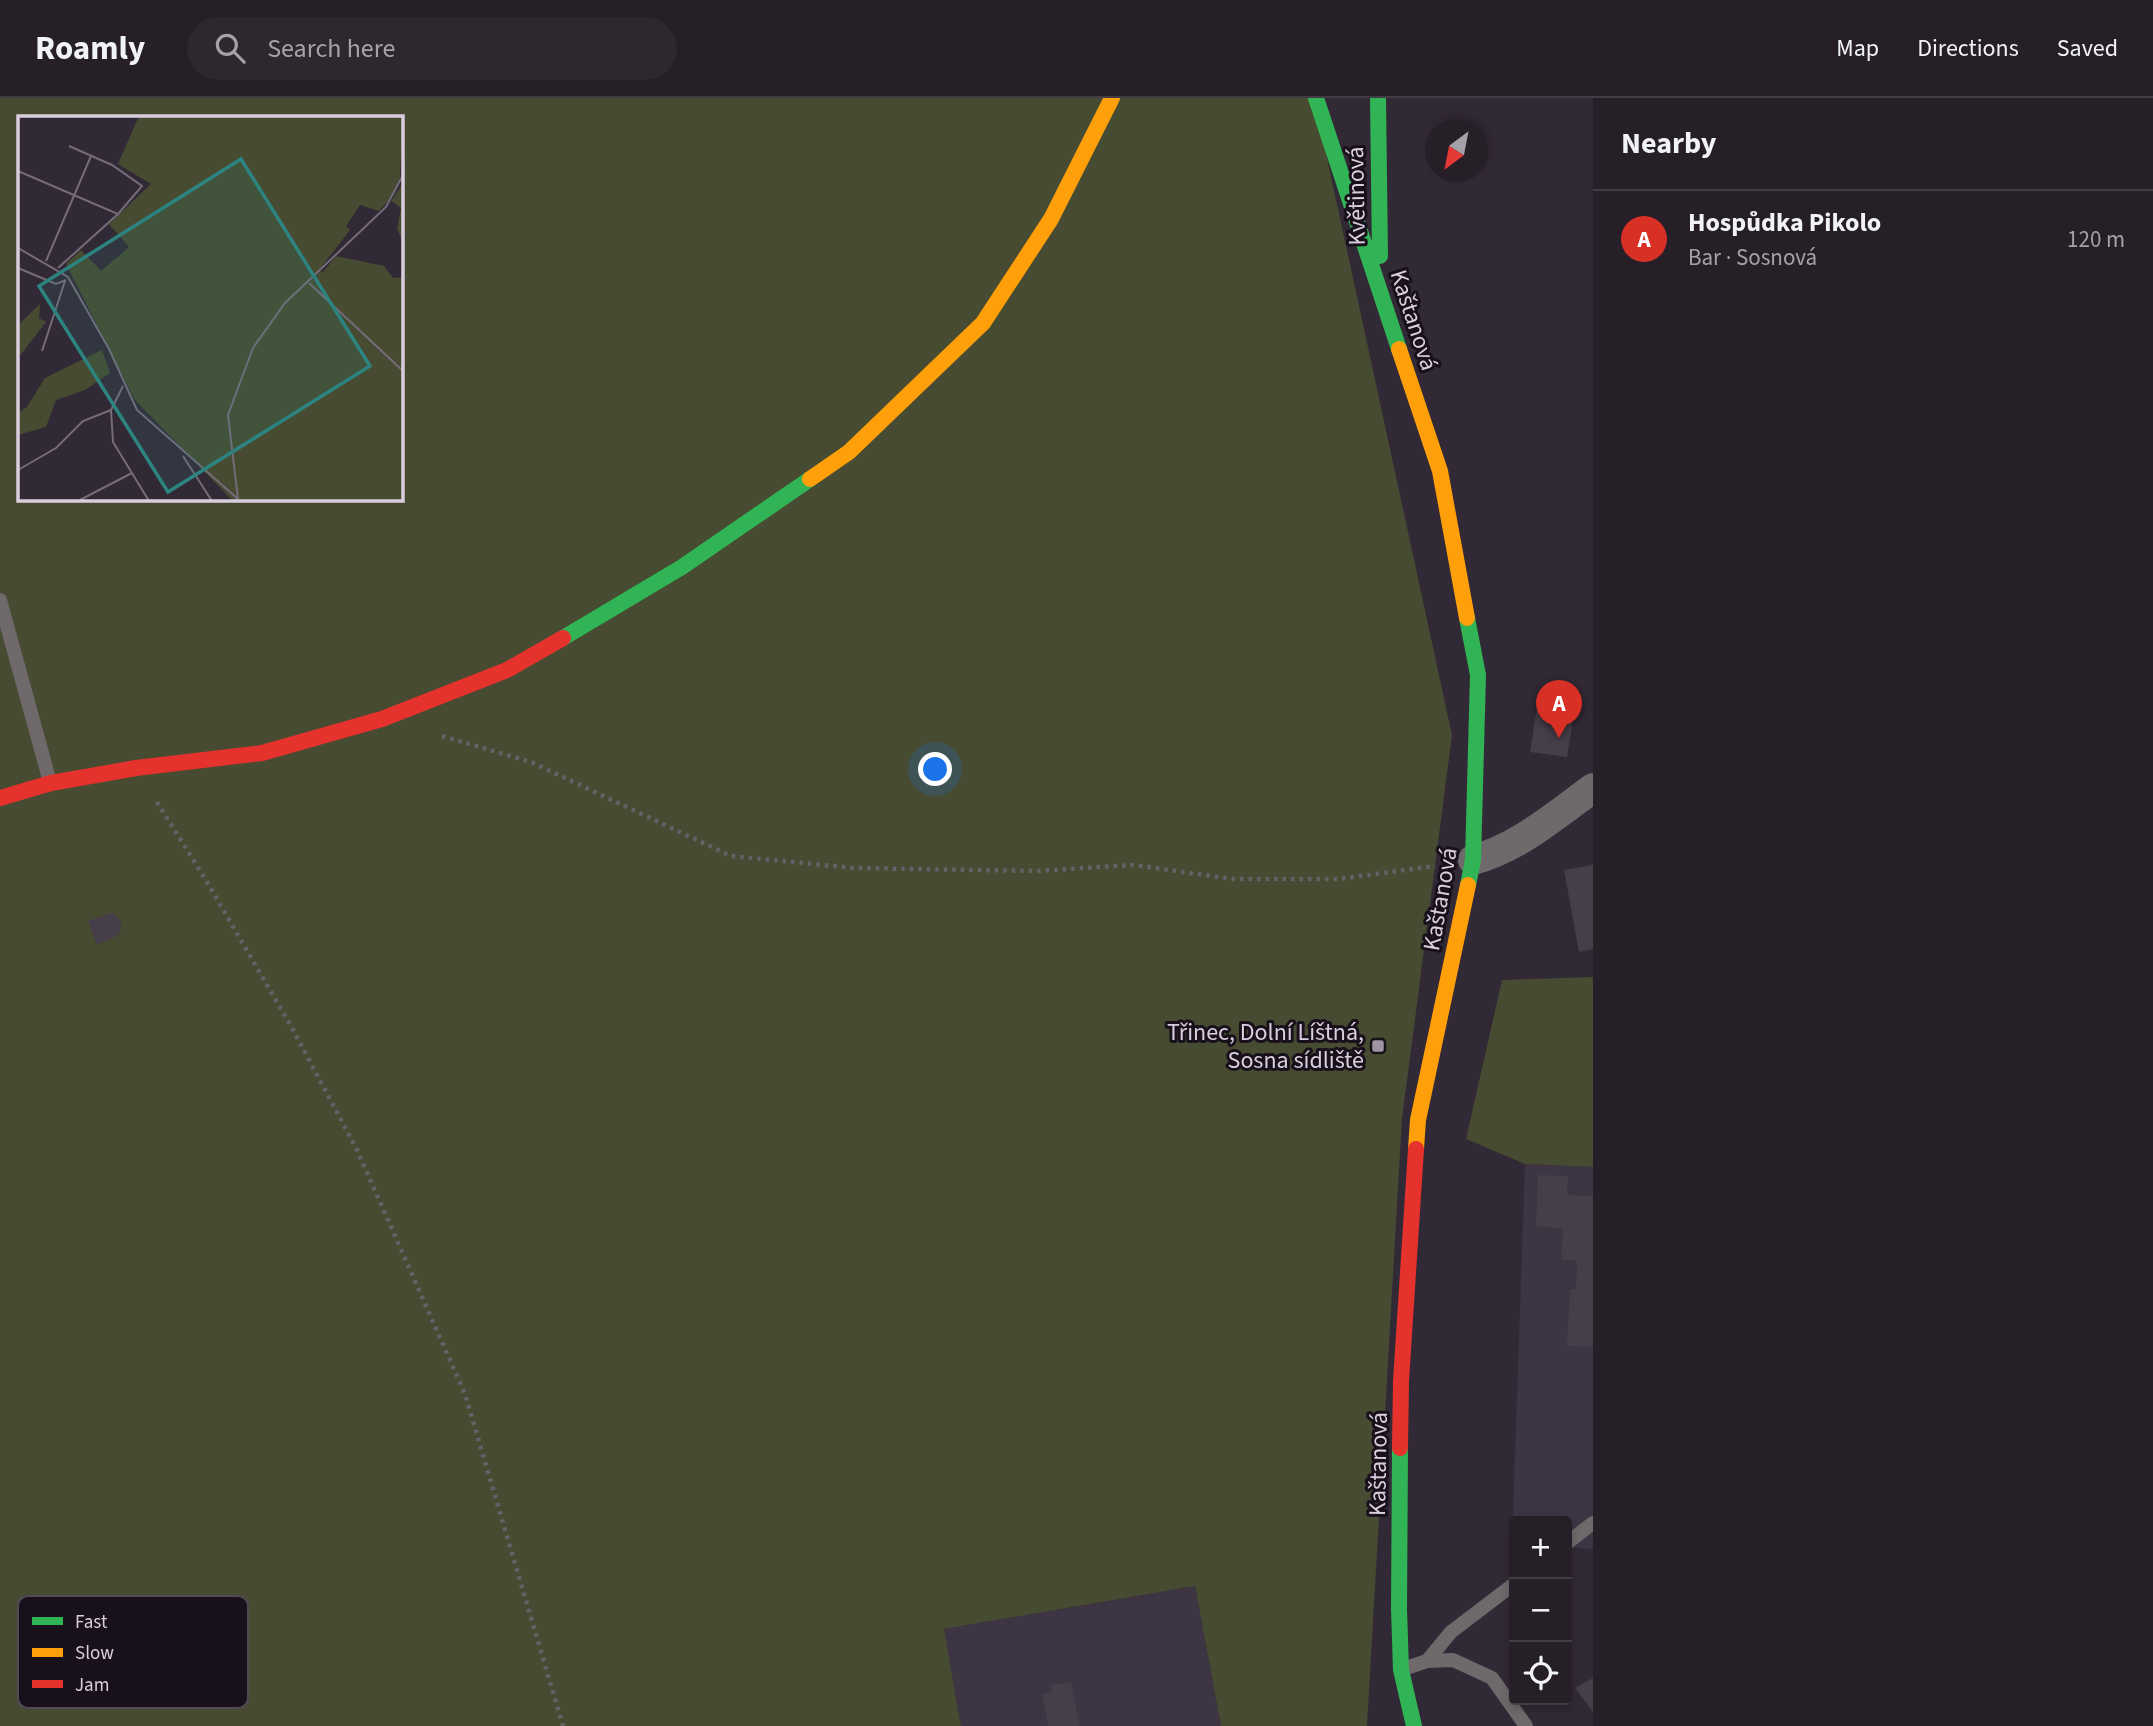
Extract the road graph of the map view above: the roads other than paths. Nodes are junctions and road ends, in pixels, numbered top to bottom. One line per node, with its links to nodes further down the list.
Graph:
1 (1112, 98): 6 (street)
2 (1316, 98): 4 (street, Kaštanová)
3 (1378, 98): 4 (street, Květinová)
4 (1381, 293): 9 (street, Kaštanová)
5 (0, 600): 6 (lane)
6 (51, 783): 8 (street)
7 (1593, 788): 9 (street)
8 (0, 798)
9 (1474, 860): 14 (street, Kaštanová)
10 (1593, 1523): 11 (lane)
11 (1572, 1539)
12 (1509, 1588): 13 (lane)
13 (1427, 1661): 14 (lane); 16 (lane)
14 (1401, 1670): 15 (street, Kaštanová)
15 (1414, 1726)
16 (1525, 1726)

